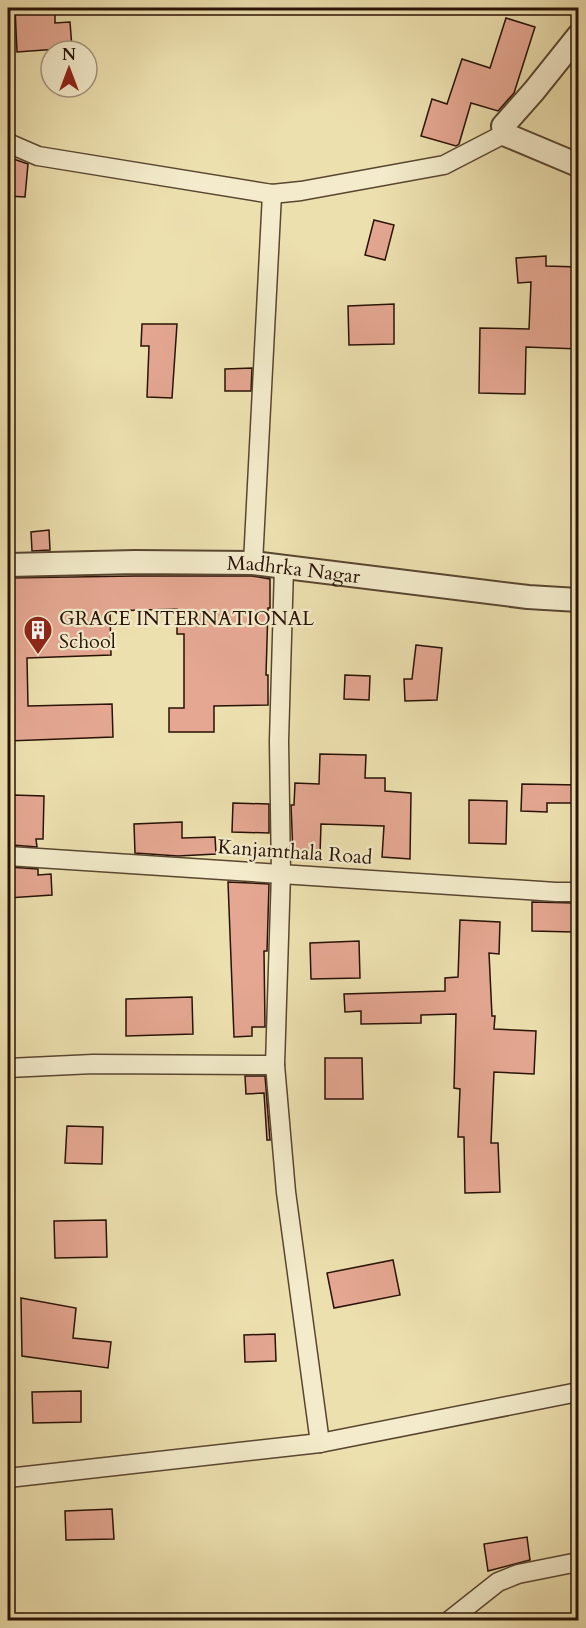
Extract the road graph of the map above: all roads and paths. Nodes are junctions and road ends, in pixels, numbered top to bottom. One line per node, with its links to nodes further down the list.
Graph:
1 (579, 36): 2 (street)
2 (504, 134): 4 (street); 5 (street)
3 (8, 143): 5 (street)
4 (579, 165)
5 (272, 194): 6 (street)
6 (253, 563): 7 (street, Madhrka Nagar); 8 (street, Madhrka Nagar)
7 (8, 565)
8 (284, 567): 9 (street, Madhrka Nagar); 11 (street)
9 (579, 600)
10 (8, 856): 11 (street, Kanjamthala Road)
11 (281, 873): 12 (street, Kanjamthala Road); 13 (street)
12 (579, 892)
13 (275, 1065): 14 (street); 16 (street)
14 (8, 1068)
15 (579, 1392): 16 (street)
16 (320, 1443): 17 (street)
17 (8, 1478)
18 (579, 1562): 19 (street)
19 (450, 1620)

